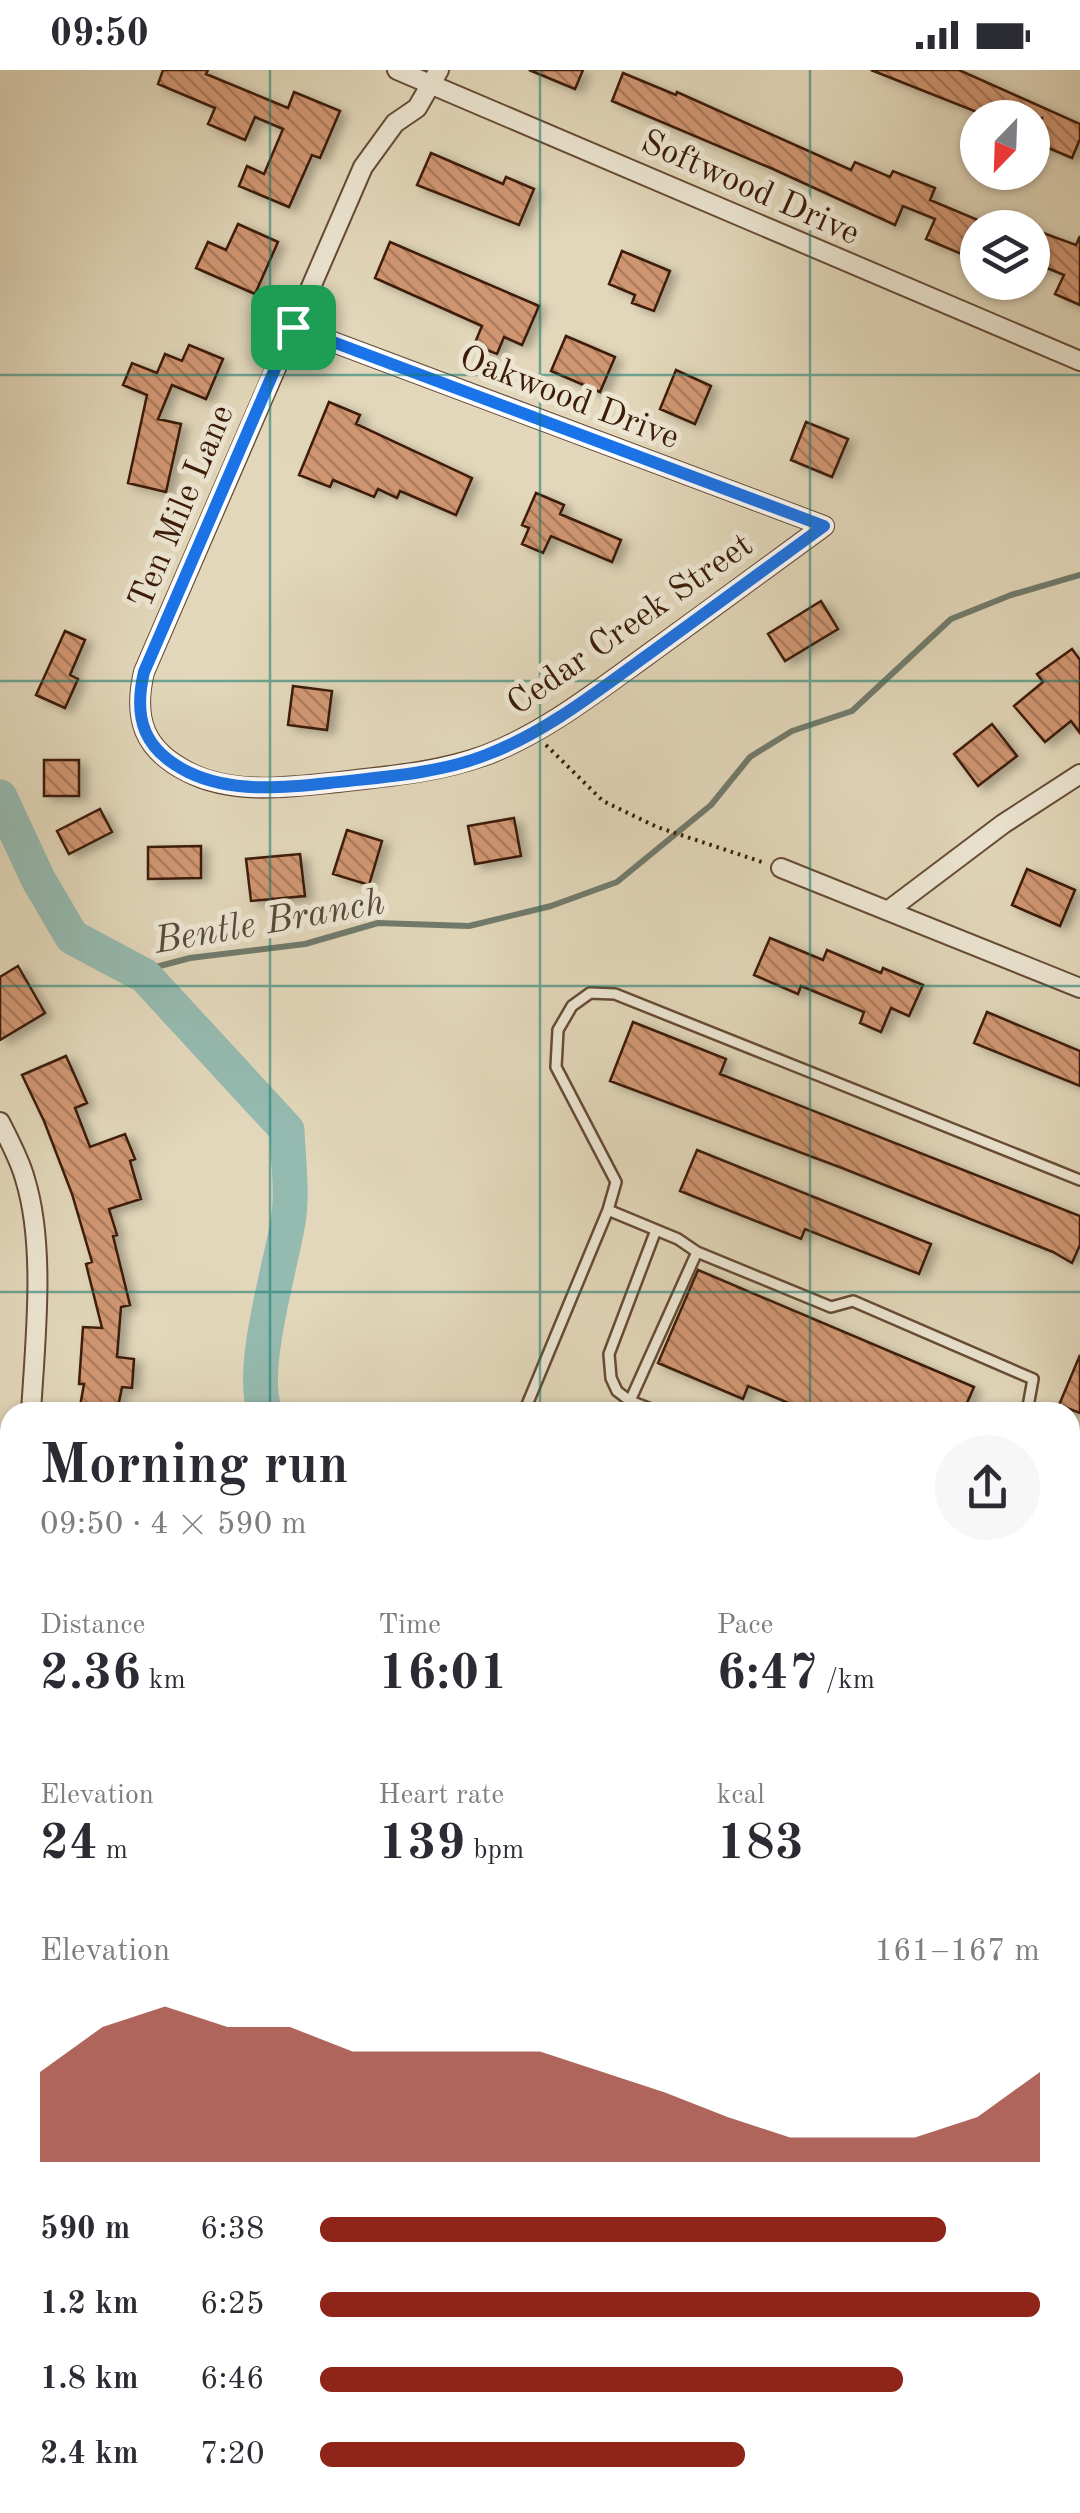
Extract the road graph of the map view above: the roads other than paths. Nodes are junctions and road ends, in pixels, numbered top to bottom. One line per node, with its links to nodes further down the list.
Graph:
1 (397, 70): 2 (street, Softwood Drive)
2 (436, 78): 3 (street, Ten Mile Lane); 4 (street, Softwood Drive)
3 (293, 327): 5 (street, Oakwood Drive); 6 (street, Ten Mile Lane)
4 (1080, 361)
5 (824, 526): 6 (street, Cedar Creek Street)
6 (172, 763)
7 (1080, 774): 9 (street)
8 (780, 868): 9 (street)
9 (889, 910): 10 (street)
10 (1080, 988)
11 (0, 1122): 17 (street)
12 (1080, 1180): 13 (lane)
13 (608, 1210): 14 (lane); 18 (lane)
14 (656, 1230): 15 (lane); 16 (lane)
15 (697, 1252): 16 (lane); 19 (lane)
16 (630, 1401)
17 (32, 1402)
18 (528, 1402)
19 (1030, 1402)

